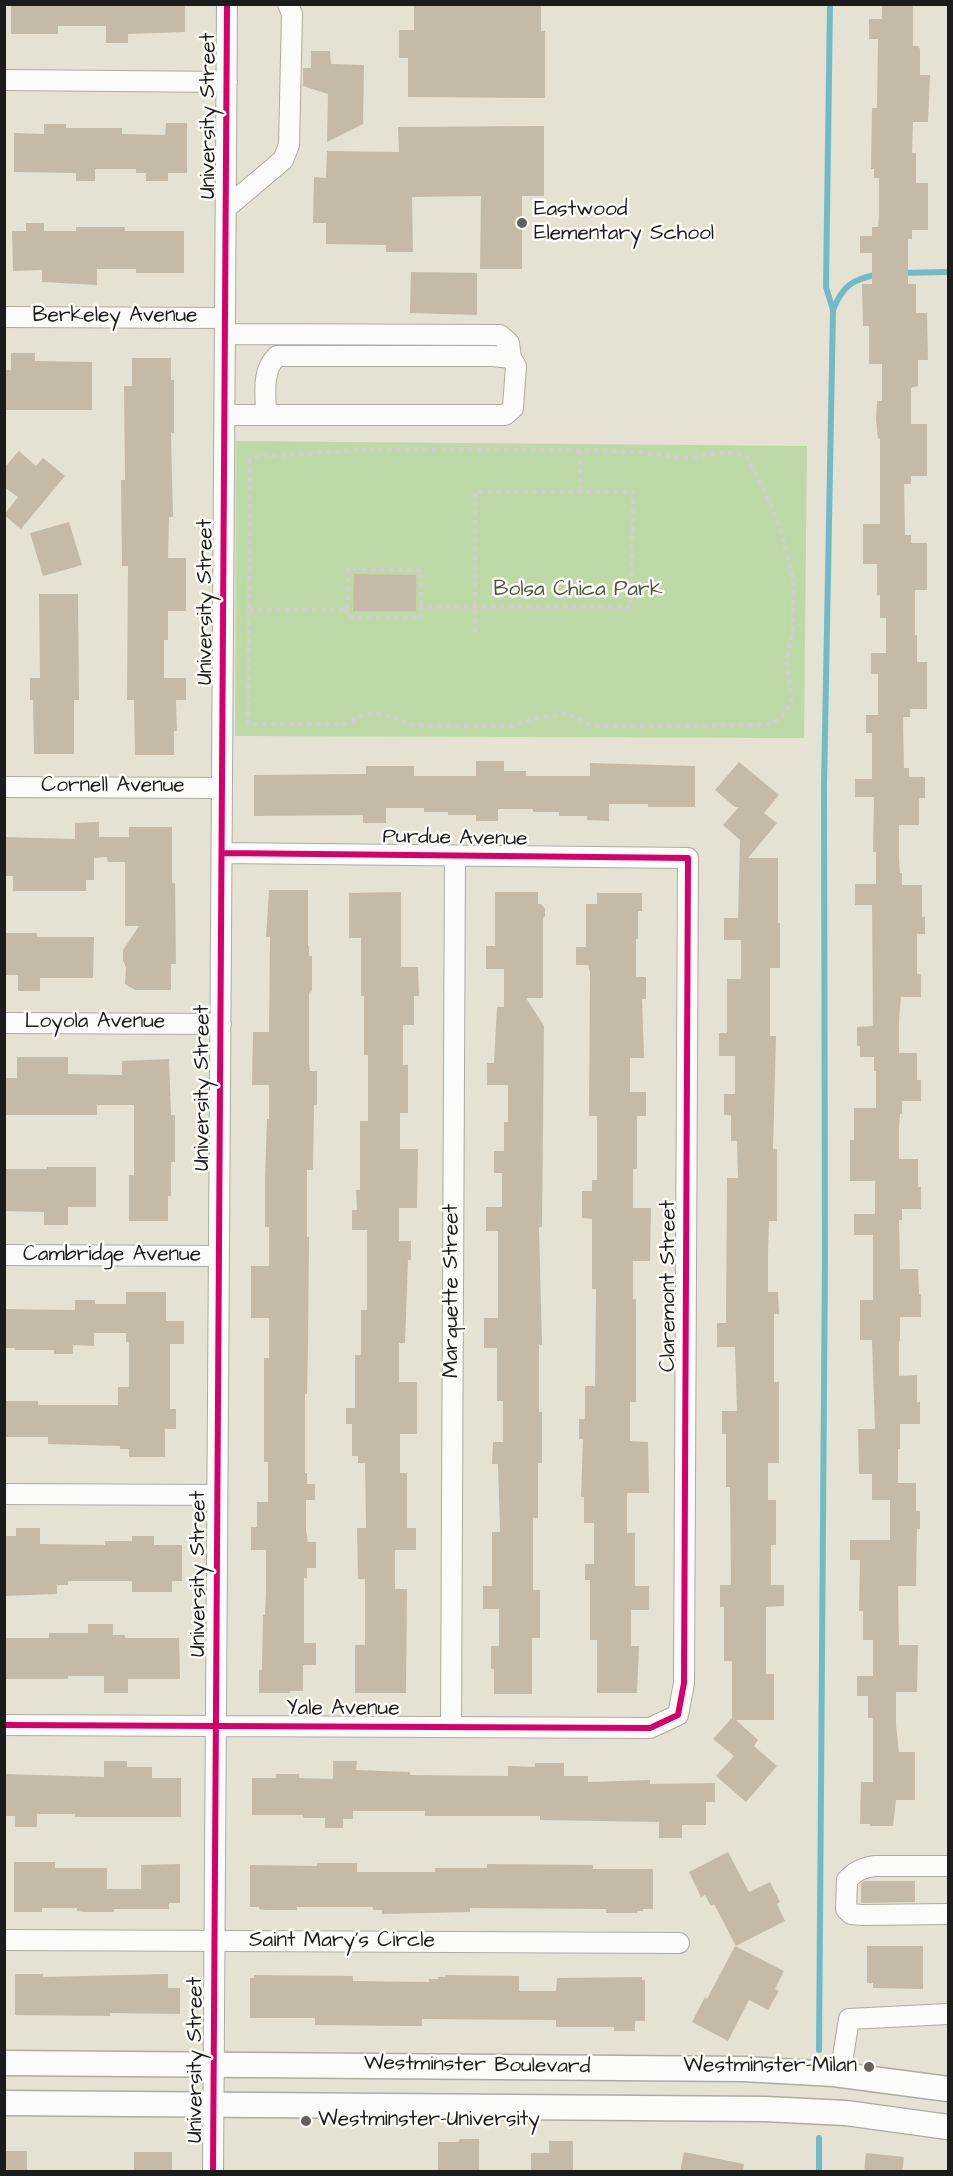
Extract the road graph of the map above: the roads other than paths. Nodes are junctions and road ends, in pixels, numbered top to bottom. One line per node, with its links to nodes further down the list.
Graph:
1 (227, 4): 4 (street, University Street)
2 (288, 4): 5 (street)
3 (4, 80): 4 (street)
4 (227, 82): 5 (street, University Street)
5 (226, 208): 7 (street, University Street)
6 (4, 317): 7 (street, Berkeley Avenue)
7 (225, 326): 8 (street, Berkeley Avenue); 9 (street, University Street)
8 (511, 358): 10 (street); 10 (street)
9 (225, 415): 10 (street); 12 (street, University Street)
10 (266, 415)
11 (4, 787): 12 (street, Cornell Avenue)
12 (222, 788): 13 (street, University Street)
13 (222, 853): 14 (street, Purdue Avenue); 17 (street, University Street)
14 (455, 856): 15 (street, Purdue Avenue); 25 (street, Marquette Street)
15 (688, 858): 22 (street, Claremont Street)
16 (4, 1023): 17 (street, Loyola Avenue)
17 (221, 1024): 19 (street, University Street)
18 (4, 1256): 19 (street, Cambridge Avenue)
19 (219, 1256): 21 (street, University Street)
20 (4, 1494): 21 (street)
21 (217, 1495): 24 (street, University Street)
22 (678, 1715): 25 (street, Yale Avenue)
23 (4, 1725): 24 (street, Yale Avenue)
24 (216, 1726): 25 (street, Yale Avenue); 29 (street, University Street)
25 (451, 1726)
26 (948, 1866): 27 (street)
27 (948, 1914)
28 (4, 1940): 29 (street, Saint Mary's Circle)
29 (215, 1941): 30 (street, Saint Mary's Circle); 33 (street, University Street)
30 (679, 1943)
31 (948, 2014): 34 (street)
32 (4, 2063): 33 (main road, Westminster Boulevard)
33 (214, 2063): 34 (main road, Westminster Boulevard); 37 (street, University Street)
34 (840, 2074): 35 (main road, Westminster Boulevard)
35 (948, 2089)
36 (4, 2103): 37 (main road, Westminster Boulevard)
37 (214, 2105): 38 (main road, Westminster Boulevard); 39 (street, University Street)
38 (948, 2127)
39 (213, 2172)

